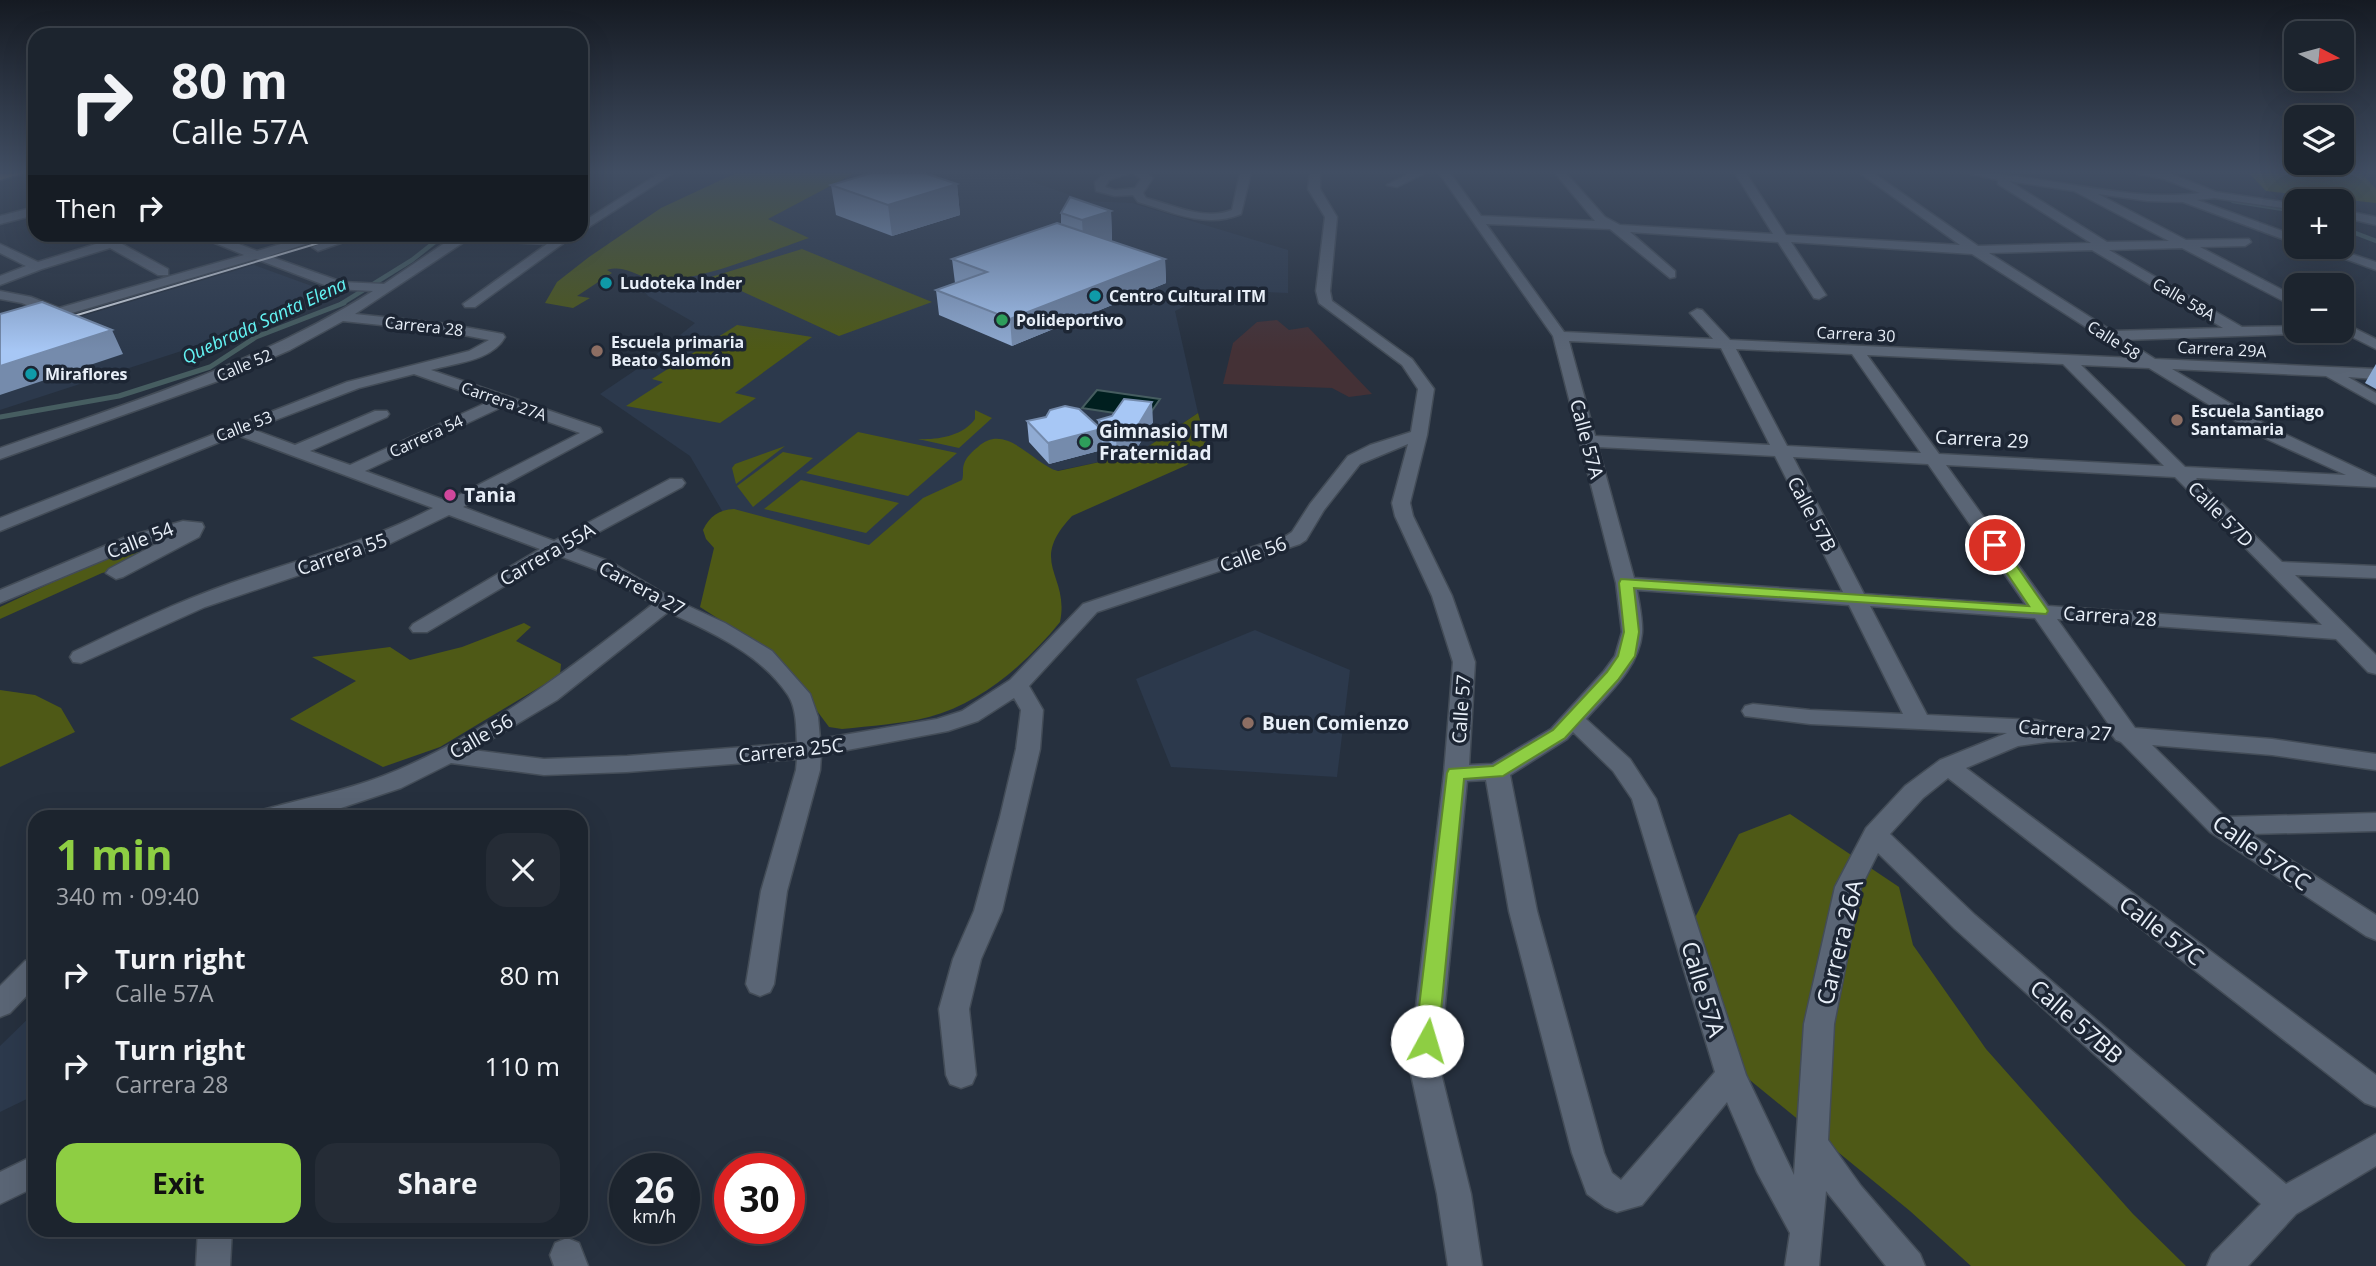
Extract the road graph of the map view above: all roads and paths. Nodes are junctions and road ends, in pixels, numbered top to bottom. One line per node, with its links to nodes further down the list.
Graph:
1 (1329, 232): 60 (street, Calle 57)
2 (1487, 232): 44 (street, Calle 57A)
3 (1620, 232): 28 (street)
4 (1685, 232): 9 (street)
5 (1778, 232): 9 (street)
6 (1949, 232): 21 (street, Calle 58)
7 (2078, 232): 19 (street, Calle 58A)
8 (2162, 232): 18 (street)
9 (1782, 239): 21 (street); 32 (street)
10 (118, 242): 17 (street)
11 (221, 242): 22 (street, Carrera 28)
12 (303, 242): 22 (street)
13 (333, 242): 24 (street)
14 (455, 242): 30 (street, Calle 52)
15 (559, 242): 34 (street)
16 (2245, 242): 18 (street)
17 (112, 244): 25 (street); 27 (street)
18 (2185, 244): 19 (street); 33 (street)
19 (2101, 247): 21 (street); 41 (street, Calle 58A)
20 (0, 248): 25 (street)
21 (1975, 250): 45 (street, Calle 58)
22 (257, 256): 24 (street, Carrera 28); 35 (street)
23 (2354, 259): 26 (street)
24 (273, 260): 30 (street, Carrera 28)
25 (37, 266): 29 (street)
26 (2376, 266)
27 (163, 272)
28 (1670, 274)
29 (0, 281)
30 (382, 288): 37 (street, Calle 52)
31 (0, 295): 35 (street)
32 (1819, 295)
33 (2284, 296)
34 (470, 304)
35 (58, 313): 40 (street)
36 (1697, 313): 47 (street, Calle 57B)
37 (341, 317): 46 (street, Carrera 28); 64 (street, Calle 52)
38 (2354, 329): 39 (street)
39 (2376, 329)
40 (0, 330)
41 (2237, 330): 42 (street); 45 (street)
42 (2284, 330)
43 (2354, 334): 48 (street)
44 (1560, 336): 47 (street, Carrera 30); 61 (street, Calle 57A)
45 (2107, 336): 51 (street, Calle 58)
46 (494, 344): 52 (street, Calle 53)
47 (1727, 345): 49 (street, Carrera 30); 62 (street, Calle 57B)
48 (2376, 345)
49 (1857, 351): 50 (street, Carrera 30); 65 (street)
50 (2068, 360): 51 (street, Carrera 30); 66 (street, Calle 57D)
51 (2150, 362): 53 (street, Carrera 29A); 68 (street, Calle 58)
52 (414, 369): 56 (street, Carrera 27A); 58 (street, Calle 53)
53 (2329, 372): 54 (street, Carrera 29A); 55 (street)
54 (2376, 374)
55 (2376, 399)
56 (502, 401): 59 (street, Carrera 27A); 67 (street, Carrera 54)
57 (381, 414): 63 (street)
58 (237, 429): 63 (street, Carrera 27); 72 (street, Calle 53)
59 (594, 432): 70 (street, Carrera 55)
60 (1419, 435): 82 (street, Calle 56); 99 (street, Calle 57)
61 (1586, 441): 62 (street, Carrera 29); 78 (street, Calle 57A)
62 (1778, 450): 65 (street, Carrera 29); 80 (street, Calle 57B)
63 (295, 451): 67 (street, Carrera 27)
64 (0, 454)
65 (1934, 458): 66 (street, Carrera 29); 83 (street)
66 (2177, 470): 68 (street, Carrera 29); 75 (street, Calle 57D)
67 (351, 471): 70 (street, Carrera 27)
68 (2376, 482)
69 (676, 483): 74 (street, Carrera 55A)
70 (449, 508): 74 (street, Carrera 27); 86 (street, Carrera 55)
71 (0, 509): 72 (street)
72 (18, 518): 73 (street, Calle 53)
73 (0, 525)
74 (555, 548): 81 (street, Carrera 27); 84 (street, Carrera 55A)
75 (2276, 568): 76 (street); 85 (street, Calle 57D)
76 (2376, 572)
77 (116, 573): 79 (street, Calle 54)
78 (1626, 583): 80 (street, Carrera 28); 90 (street, Calle 57A)
79 (0, 597)
80 (1856, 598): 83 (street, Carrera 28); 91 (street, Calle 57B)
81 (666, 603): 94 (street, Carrera 27); 95 (street, Calle 56)
82 (1090, 608): 88 (street, Carrera 25C)
83 (2041, 611): 85 (street, Carrera 28); 93 (street)
84 (420, 628)
85 (2342, 633): 87 (street, Calle 57D)
86 (81, 657)
87 (2376, 667)
88 (1018, 685): 94 (street, Carrera 25C); 108 (street)
89 (1753, 711): 91 (street, Carrera 27)
90 (1573, 720): 98 (street, Calle 57A); 109 (street, Calle 57A)
91 (1919, 722): 92 (street, Carrera 27)
92 (2097, 734): 93 (street, Carrera 27); 97 (street, Carrera 26A)
93 (2128, 735): 96 (street, Carrera 27); 102 (street, Calle 57CC)
94 (809, 749): 95 (street, Carrera 25C); 106 (street, Carrera 27)
95 (448, 755): 100 (street, Calle 56)
96 (2376, 762)
97 (1948, 766): 103 (street, Carrera 26A); 110 (street, Calle 57C)
98 (1497, 772): 99 (street); 109 (street)
99 (1456, 773): 119 (street, Calle 57)
100 (302, 810)
101 (2376, 822): 102 (street)
102 (2219, 826): 104 (street, Calle 57CC)
103 (1875, 834): 111 (street, Carrera 26A); 115 (street, Calle 57BB)
104 (2376, 929)
105 (28, 976): 107 (street)
106 (760, 984)
107 (0, 1005)
108 (961, 1075)
109 (1731, 1075): 116 (street, Calle 57A)
110 (2376, 1093)
111 (1812, 1143): 116 (street, Carrera 26A); 121 (street)
112 (2376, 1149): 115 (street)
113 (28, 1174): 114 (street)
114 (0, 1189)
115 (2284, 1203): 122 (street)
116 (1807, 1232): 120 (street, Carrera 26A)
117 (215, 1237): 118 (street)
118 (213, 1266)
119 (1465, 1266)
120 (1802, 1266)
121 (1908, 1266)
122 (2224, 1266)

